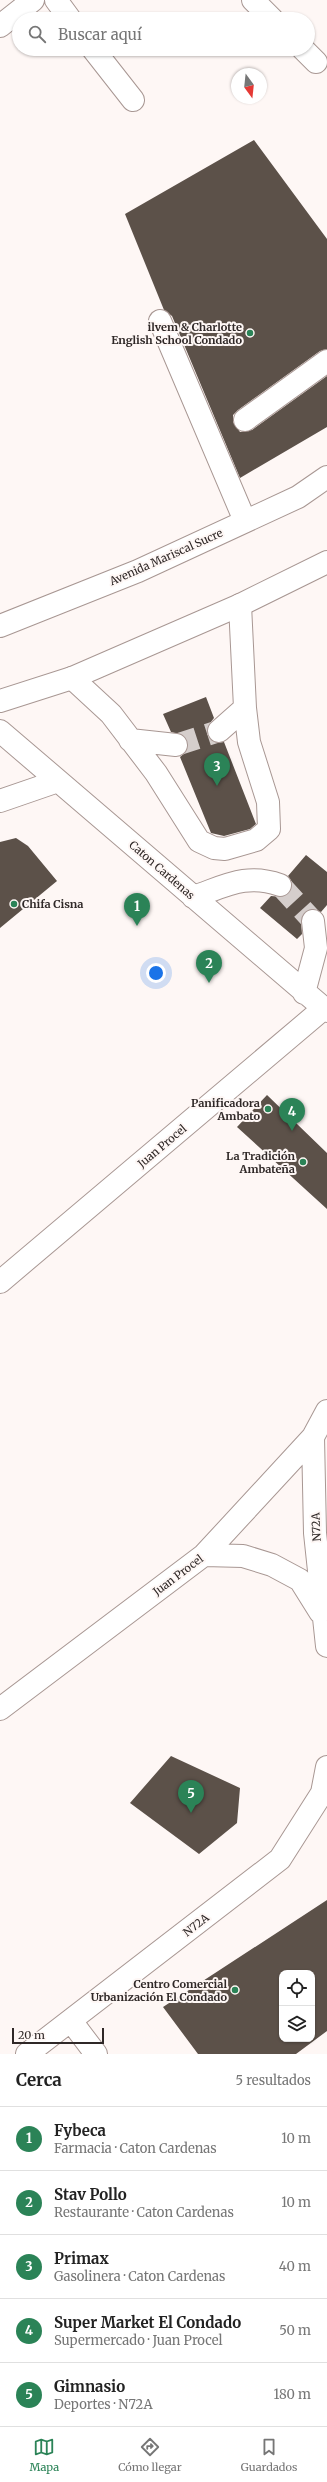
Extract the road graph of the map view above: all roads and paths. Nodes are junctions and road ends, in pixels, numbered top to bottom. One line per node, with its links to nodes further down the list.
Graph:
1 (33, 0): 4 (street)
2 (56, 0): 5 (street)
3 (253, 0): 6 (street)
4 (18, 12)
5 (65, 12)
6 (265, 12)
7 (12, 17): 8 (street)
8 (0, 26)
9 (98, 56): 10 (street)
10 (133, 100)
11 (160, 321): 15 (street)
12 (327, 361): 13 (street)
13 (245, 420)
14 (327, 477): 15 (street, Avenida Mariscal Sucre)
15 (245, 521): 18 (street, Avenida Mariscal Sucre)
16 (327, 562): 17 (street)
17 (240, 605): 19 (street); 21 (street)
18 (0, 626)
19 (72, 678): 20 (street); 24 (street)
20 (0, 700)
21 (244, 708): 23 (street); 24 (street)
22 (0, 731): 26 (street, Caton Cardenas)
23 (219, 731)
24 (130, 740): 25 (street)
25 (176, 745)
26 (58, 781): 27 (street); 29 (street, Caton Cardenas)
27 (0, 801)
28 (280, 885): 29 (street)
29 (193, 897): 31 (street, Caton Cardenas)
30 (313, 921): 31 (street)
31 (304, 993): 32 (street, Caton Cardenas)
32 (326, 1014): 33 (street, Juan Procel)
33 (0, 1282)
34 (327, 1411): 35 (street, Juan Procel)
35 (313, 1437): 36 (street, Juan Procel); 37 (street, N72A)
36 (204, 1556): 38 (street, N72A); 40 (street, Juan Procel)
37 (322, 1557): 38 (street, N72A)
38 (322, 1617): 39 (street, N72A)
39 (327, 1646)
40 (0, 1709)
41 (327, 1766): 42 (street, N72A)
42 (71, 2021): 43 (street, N72A); 44 (street)
43 (27, 2054)
44 (96, 2054)

